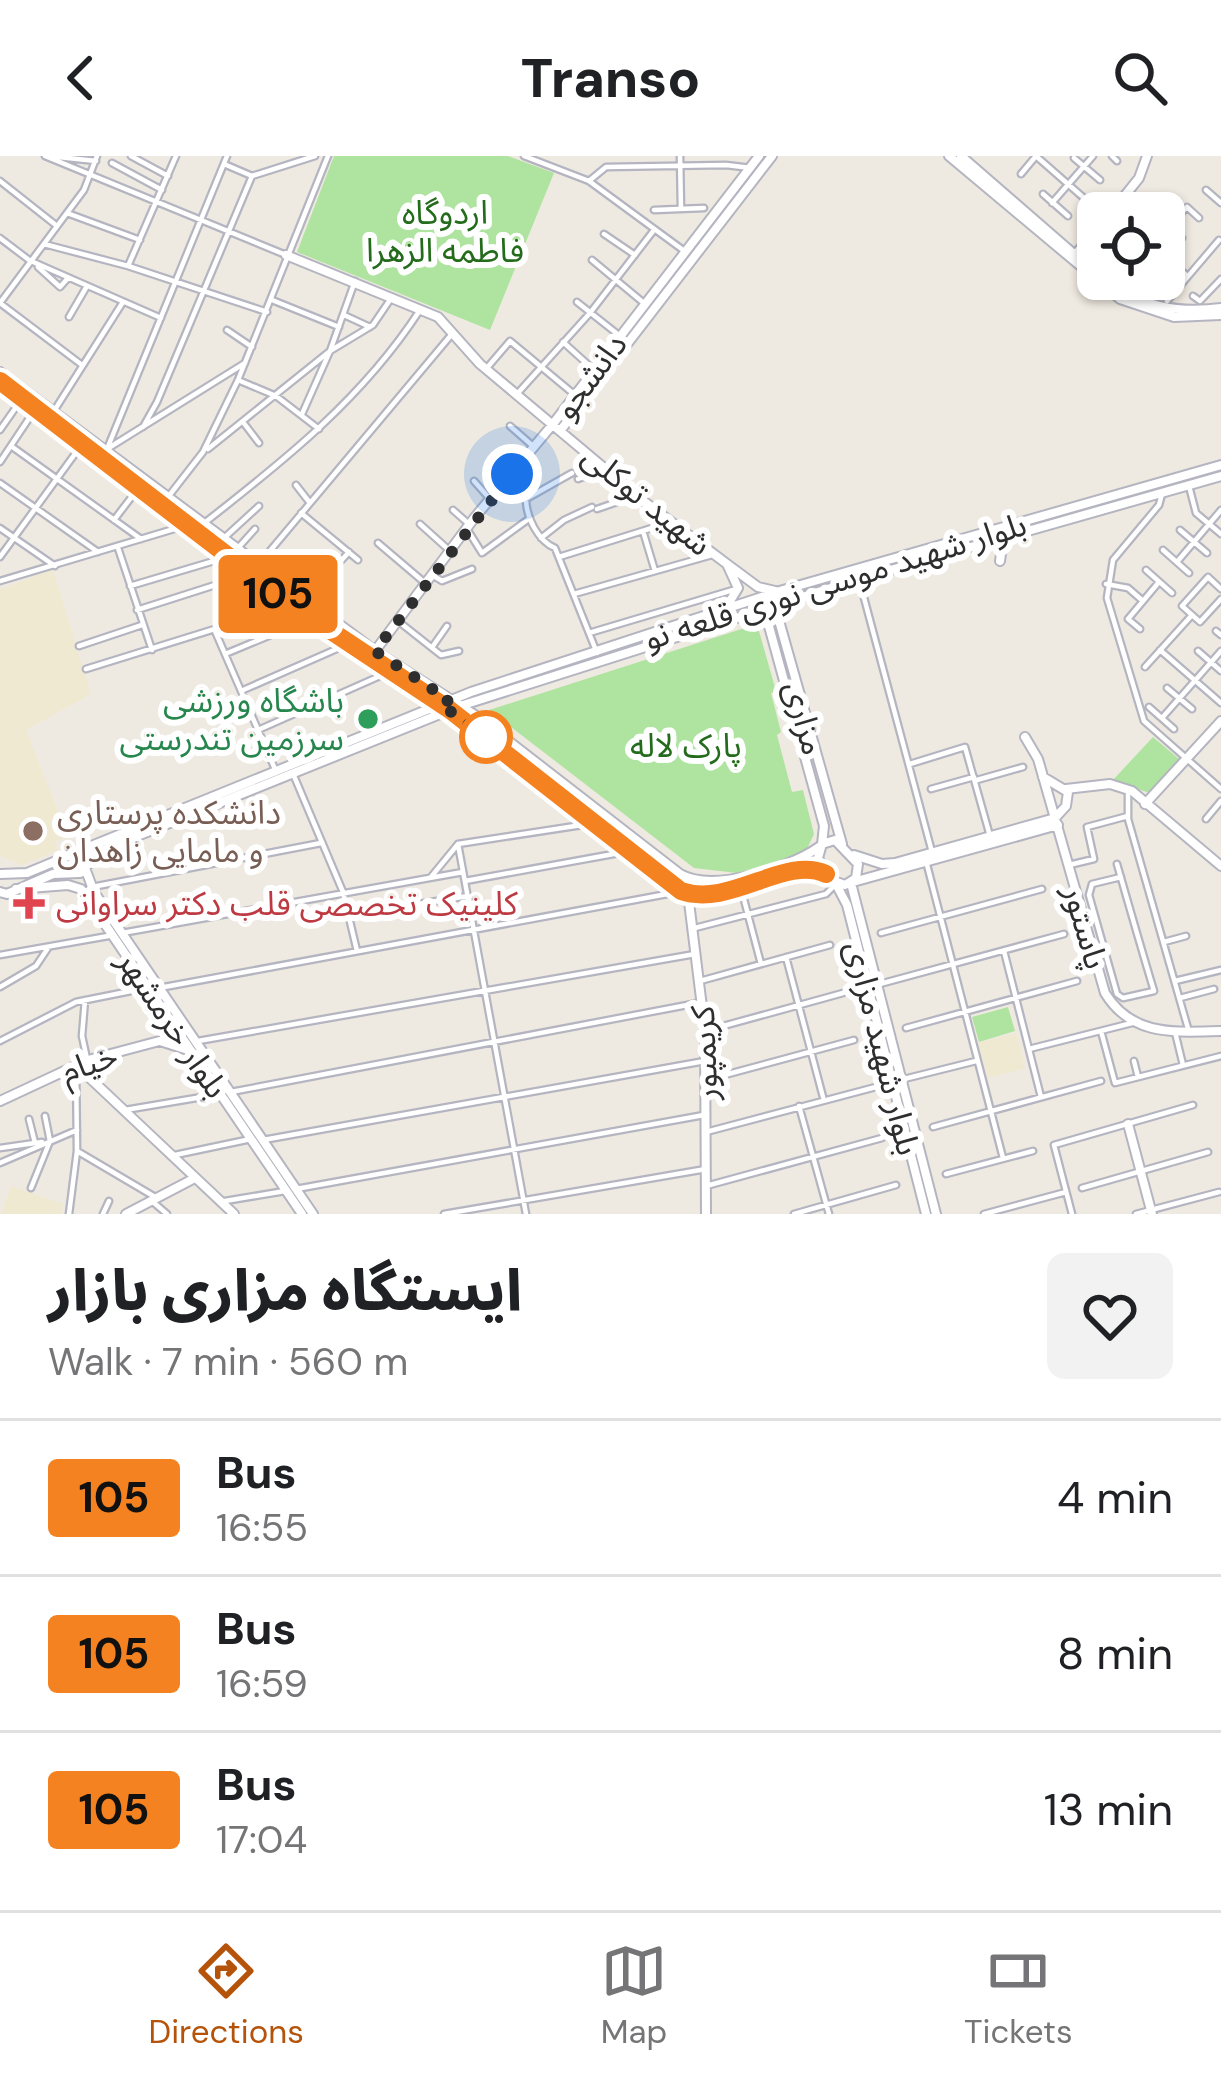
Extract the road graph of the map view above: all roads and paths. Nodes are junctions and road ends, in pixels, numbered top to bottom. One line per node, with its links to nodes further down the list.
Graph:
1 (47, 156): 20 (street); 31 (street, شهید توکلی)
2 (131, 156): 29 (street)
3 (176, 156): 29 (street)
4 (227, 156): 22 (street)
5 (315, 156): 18 (street)
6 (328, 156): 61 (street)
7 (524, 156): 25 (street)
8 (559, 156): 25 (street)
9 (680, 156): 24 (street)
10 (726, 156): 23 (street)
11 (759, 156): 27 (main road, دانشجو)
12 (772, 156): 111 (main road, دانشجو)
13 (949, 156): 64 (main road)
14 (961, 156): 64 (main road)
15 (1036, 156): 28 (street); 35 (street)
16 (1093, 156): 26 (street)
17 (1149, 156): 39 (main road)
18 (300, 158): 30 (street)
19 (1074, 158): 26 (street)
20 (96, 159): 31 (street)
21 (112, 163): 36 (street)
22 (224, 164): 30 (street); 51 (street)
23 (726, 165): 24 (street); 27 (street)
24 (680, 166): 33 (street); 46 (street)
25 (554, 167): 33 (street)
26 (1084, 167): 34 (street); 35 (street)
27 (751, 168): 60 (main road, دانشجو)
28 (1021, 174)
29 (168, 176): 36 (street)
30 (252, 176): 54 (street)
31 (91, 178): 42 (street, شهید توکلی); 48 (street)
32 (0, 181): 52 (street)
33 (589, 181): 53 (street)
34 (1100, 181)
35 (1069, 185): 38 (street); 43 (street)
36 (162, 190): 42 (street)
37 (1206, 190): 41 (street)
38 (1077, 192)
39 (1129, 192)
40 (1042, 194): 43 (street)
41 (1220, 201)
42 (153, 202): 51 (street, شهید توکلی); 57 (street)
43 (1052, 203): 49 (street)
44 (704, 208): 46 (street)
45 (1185, 208): 50 (street)
46 (681, 209): 47 (street)
47 (654, 210)
48 (67, 213): 52 (street); 57 (street)
49 (1068, 216)
50 (1199, 218)
51 (201, 220): 54 (street, شهید توکلی); 72 (street)
52 (57, 226): 59 (street)
53 (654, 230): 60 (street); 62 (street)
54 (228, 232): 61 (street, شهید توکلی); 75 (street)
55 (604, 234): 62 (street)
56 (0, 238): 66 (street)
57 (140, 240): 67 (street)
58 (1219, 240): 68 (street)
59 (44, 244): 66 (street); 67 (street)
60 (686, 252): 84 (main road, دانشجو)
61 (286, 255): 71 (main road, شهید توکلی); 79 (street)
62 (634, 255): 70 (street)
63 (1077, 256): 64 (main road)
64 (1075, 258): 86 (main road)
65 (592, 260): 70 (street)
66 (31, 261): 69 (street); 69 (street); 83 (street)
67 (128, 266): 72 (street)
68 (1186, 275): 80 (street)
69 (68, 276): 74 (street)
70 (616, 280): 84 (street); 88 (street)
71 (355, 281): 76 (main road, شهید توکلی); 89 (street)
72 (176, 282): 75 (street); 91 (street)
73 (1218, 284): 77 (street)
74 (88, 286): 81 (street); 90 (street)
75 (203, 291): 87 (street); 118 (street)
76 (392, 296): 85 (main road, شهید توکلی); 93 (street)
77 (1193, 296)
78 (1140, 300): 86 (main road)
79 (272, 301): 87 (street); 92 (street)
80 (1166, 301)
81 (123, 302): 91 (street); 101 (street)
82 (577, 302): 88 (street)
83 (0, 303): 101 (street)
84 (645, 304): 96 (main road, دانشجو)
85 (422, 308): 95 (main road, شهید توکلی); 121 (street)
86 (1221, 311)
87 (267, 312): 98 (street)
88 (590, 313): 96 (street); 97 (street)
89 (344, 315): 92 (street); 93 (street)
90 (69, 317)
91 (161, 318): 127 (street)
92 (339, 326): 99 (street)
93 (370, 327): 99 (street)
94 (227, 330): 98 (street)
95 (452, 334): 103 (main road, شهید توکلی); 145 (street)
96 (620, 336): 104 (main road, دانشجو)
97 (563, 342): 102 (street); 104 (street)
98 (252, 347): 100 (street)
99 (330, 351): 110 (street); 115 (street)
100 (245, 363): 106 (street); 118 (street)
101 (82, 365): 113 (street)
102 (542, 366): 103 (street); 108 (street); 109 (street)
103 (486, 369): 108 (main road, شهید توکلی)
104 (594, 370): 109 (main road, دانشجو)
105 (0, 372): 113 (main road)
106 (238, 380): 110 (street); 128 (street)
107 (0, 381): 122 (main road)
108 (517, 394): 119 (main road, شهید توکلی)
109 (575, 395): 119 (main road, دانشجو)
110 (276, 396): 115 (street); 116 (street)
111 (576, 409): 119 (main road, دانشجو); 123 (main road)
112 (14, 410): 120 (street)
113 (54, 411): 122 (main road)
114 (32, 414): 125 (street)
115 (302, 414): 121 (street)
116 (242, 422): 124 (street); 128 (street)
117 (510, 426): 126 (street)
118 (142, 428): 127 (street)
119 (556, 428): 123 (main road, شهید توکلی); 126 (main road, دانشجو)
120 (0, 429)
121 (319, 429): 155 (street)
122 (86, 440): 127 (main road); 135 (street); 140 (main road)
123 (573, 442): 132 (main road, شهید توکلی)
124 (259, 443)
125 (11, 446): 130 (street); 135 (street)
126 (534, 447): 133 (main road, دانشجو)
127 (107, 449): 143 (main road)
128 (203, 452): 143 (street)
129 (496, 460): 133 (street)
130 (0, 462)
131 (1221, 465): 201 (main road, بلوار شهید موسی نوری قلعه نو)
132 (605, 469): 142 (main road, شهید توکلی); 151 (street)
133 (512, 474): 144 (main road, دانشجو)
134 (1221, 476): 139 (main road, بلوار شهید موسی نوری قلعه نو)
135 (58, 479): 147 (street); 152 (street)
136 (473, 481): 144 (street)
137 (0, 483): 147 (street)
138 (296, 485): 145 (street)
139 (1189, 485): 141 (main road, بلوار شهید موسی نوری قلعه نو); 157 (street)
140 (140, 486): 152 (street); 154 (main road)
141 (1162, 493): 168 (main road, بلوار شهید موسی نوری قلعه نو); 197 (street)
142 (637, 495): 153 (main road, شهید توکلی); 165 (street)
143 (168, 497): 155 (main road)
144 (490, 499): 158 (main road, دانشجو)
145 (310, 503): 150 (street)
146 (259, 506): 167 (street)
147 (36, 508): 164 (street); 175 (street)
148 (453, 510): 158 (street)
149 (1221, 510): 157 (street)
150 (302, 513): 176 (street); 185 (street)
151 (530, 518): 158 (street); 165 (street)
152 (114, 520): 166 (street)
153 (672, 522): 162 (street); 178 (main road, شهید توکلی)
154 (189, 524): 166 (street); 208 (main road)
155 (203, 524): 167 (main road)
156 (420, 524): 174 (street)
157 (1209, 524): 163 (street); 169 (street)
158 (468, 527): 174 (main road, دانشجو)
159 (0, 528): 164 (street)
160 (255, 529): 172 (street)
161 (1180, 530): 169 (street)
162 (643, 531): 180 (street); 190 (street)
163 (1221, 534)
164 (14, 538): 179 (street); 187 (street)
165 (541, 538): 180 (street)
166 (141, 539): 171 (street)
167 (224, 539): 172 (main road)
168 (1003, 540): 183 (main road); 194 (main road, بلوار شهید موسی نوری قلعه نو)
169 (1194, 542): 177 (street); 184 (street)
170 (378, 543): 193 (street)
171 (117, 546): 175 (street); 198 (street)
172 (237, 549): 185 (main road)
173 (1163, 550): 184 (street)
174 (450, 551): 193 (main road, دانشجو)
175 (98, 552): 187 (street)
176 (349, 552): 181 (street); 205 (street)
177 (1207, 553)
178 (713, 554): 186 (main road, شهید توکلی); 190 (street)
179 (0, 557)
180 (559, 557): 203 (street)
181 (358, 560)
182 (214, 561): 198 (street)
183 (1000, 561)
184 (1177, 562): 191 (street)
185 (258, 564): 205 (main road)
186 (727, 564): 199 (main road); 201 (main road, شهید توکلی)
187 (55, 566): 195 (street)
188 (472, 569): 193 (street)
189 (1145, 570): 196 (street)
190 (655, 571): 203 (street)
191 (1190, 573)
192 (234, 579): 209 (street)
193 (429, 579): 215 (main road, دانشجو)
194 (859, 579): 204 (main road, بلوار شهید موسی نوری قلعه نو); 260 (street)
195 (0, 581)
196 (1159, 582): 202 (street); 207 (street)
197 (1106, 584): 207 (street); 259 (street)
198 (130, 586): 209 (street)
199 (738, 588): 210 (main road); 222 (street)
200 (1221, 589): 211 (street)
201 (783, 590): 210 (main road, بلوار شهید موسی نوری قلعه نو)
202 (1172, 593)
203 (574, 594): 222 (street)
204 (798, 598): 212 (main road, بلوار شهید موسی نوری قلعه نو); 213 (main road)
205 (305, 599): 219 (main road)
206 (1221, 599): 211 (street)
207 (1143, 601): 220 (street)
208 (292, 605): 219 (main road); 221 (street)
209 (137, 610): 216 (street)
210 (716, 612): 225 (main road, بلوار شهید موسی نوری قلعه نو)
211 (1192, 615): 228 (street)
212 (745, 616): 214 (main road); 225 (main road, بلوار شهید موسی نوری قلعه نو)
213 (778, 617): 214 (main road); 280 (main road, مزاری)
214 (767, 620): 281 (main road)
215 (397, 621): 226 (street); 230 (main road, دانشجو)
216 (142, 625): 224 (street); 227 (street)
217 (295, 626): 234 (street)
218 (447, 626): 226 (street)
219 (334, 627): 223 (main road); 230 (main road)
220 (1140, 629)
221 (215, 631): 227 (street); 234 (street)
222 (589, 633): 233 (street)
223 (348, 644): 239 (main road); 243 (street)
224 (79, 646)
225 (638, 646): 233 (main road, بلوار شهید موسی نوری قلعه نو); 245 (main road, بلوار شهید موسی نوری قلعه نو)
226 (432, 647): 231 (street)
227 (152, 650): 237 (street)
228 (1160, 650): 236 (street); 240 (street)
229 (1221, 650): 235 (street)
230 (375, 651): 247 (main road)
231 (458, 651)
232 (1198, 651): 235 (street)
233 (597, 653): 247 (main road, بلوار شهید موسی نوری قلعه نو)
234 (225, 654): 243 (street)
235 (1211, 662): 238 (street); 240 (street)
236 (1145, 667)
237 (86, 669)
238 (1221, 671)
239 (389, 672): 242 (main road); 257 (street)
240 (1195, 680): 244 (street); 246 (street)
241 (1167, 688): 244 (street)
242 (416, 690): 247 (main road); 251 (main road)
243 (241, 691): 257 (street)
244 (1179, 698): 249 (street); 252 (street)
245 (478, 700): 247 (main road, بلوار شهید موسی نوری قلعه نو); 250 (main road)
246 (1221, 703)
247 (450, 705): 250 (main road); 251 (main road); 253 (main road); 255 (main road)
248 (1149, 707): 252 (street)
249 (1192, 710)
250 (475, 715): 281 (main road)
251 (405, 717): 261 (main road)
252 (1162, 718): 256 (street)
253 (424, 719): 255 (main road); 261 (main road)
254 (1221, 721): 259 (main road)
255 (466, 722): 276 (main road)
256 (1174, 729)
257 (258, 730): 263 (street)
258 (1025, 737): 264 (main road, پاستور)
259 (1185, 759): 268 (street); 272 (main road)
260 (907, 765): 265 (street); 285 (street)
261 (290, 767): 263 (main road); 278 (street); 288 (main road)
262 (1023, 767): 265 (street)
263 (275, 769): 283 (main road)
264 (1043, 777): 266 (main road); 275 (main road, پاستور)
265 (975, 778): 267 (street); 277 (street)
266 (1063, 788): 270 (main road); 272 (main road)
267 (931, 789)
268 (1221, 789)
269 (1128, 794): 270 (main road); 272 (main road); 273 (street)
270 (1069, 798): 275 (main road)
271 (1221, 801): 274 (street)
272 (1146, 802): 289 (main road)
273 (1128, 817): 287 (street); 314 (street)
274 (1206, 819)
275 (1056, 822): 277 (main road); 285 (main road); 287 (main road, پاستور)
276 (595, 823): 279 (street); 282 (main road)
277 (990, 836): 285 (main road)
278 (321, 843): 298 (street); 301 (street)
279 (458, 844): 291 (street); 293 (street)
280 (842, 844): 281 (main road); 284 (main road)
281 (820, 846): 292 (main road)
282 (630, 851): 295 (street); 303 (main road)
283 (69, 855): 288 (main road); 290 (main road)
284 (854, 855): 285 (main road); 296 (main road)
285 (927, 856): 296 (main road); 307 (street)
286 (1117, 864): 294 (street)
287 (1069, 865): 316 (main road, پاستور)
288 (85, 867): 298 (main road, بلوار خرمشهر); 302 (main road)
289 (1221, 869)
290 (0, 870)
291 (463, 872): 293 (street); 295 (street)
292 (826, 874): 297 (main road); 299 (main road)
293 (431, 877): 301 (street)
294 (1121, 877): 316 (street); 316 (street)
295 (465, 881): 304 (street)
296 (852, 883): 297 (main road); 329 (main road, بلوار شهید مزاری)
297 (836, 884): 305 (street); 370 (main road, بلوار شهید مزاری)
298 (92, 887): 311 (main road, بلوار خرمشهر)
299 (741, 888): 303 (main road); 305 (street)
300 (1042, 889): 307 (street)
301 (343, 892): 306 (street); 311 (street)
302 (6, 893): 311 (main road, بلوار خرمشهر)
303 (684, 893): 308 (street); 309 (main road, کریمپور)
304 (468, 896): 306 (street); 308 (street)
305 (748, 914): 309 (street); 323 (street)
306 (350, 915): 318 (street)
307 (940, 916): 310 (street); 324 (street)
308 (475, 929): 318 (street); 332 (street)
309 (691, 929): 320 (main road, کریمپور)
310 (880, 932)
311 (118, 934): 317 (street); 331 (main road, بلوار خرمشهر)
312 (1064, 934): 319 (street)
313 (1186, 936): 314 (street)
314 (1163, 942): 326 (street)
315 (830, 945): 322 (street)
316 (1097, 946): 342 (main road, پاستور)
317 (48, 948): 321 (street); 330 (street)
318 (357, 951): 331 (street)
319 (1004, 951): 324 (street); 335 (street)
320 (695, 954): 327 (main road, کریمپور); 332 (street)
321 (0, 955)
322 (786, 957): 323 (street); 339 (street)
323 (761, 964): 327 (street)
324 (951, 964): 329 (street); 340 (street)
325 (1221, 970): 326 (street)
326 (1174, 980): 336 (street)
327 (700, 981): 338 (main road, کریمپور)
328 (1077, 981): 335 (street)
329 (876, 985): 370 (main road, بلوار شهید مزاری)
330 (0, 987)
331 (154, 987): 337 (street); 350 (main road, بلوار خرمشهر); 355 (main road, بلوار خرمشهر)
332 (485, 989): 351 (street); 355 (street)
333 (1214, 989): 336 (street)
334 (843, 993): 339 (street)
335 (1016, 998): 340 (street); 356 (street)
336 (1180, 998): 349 (street)
337 (85, 1000): 353 (street); 360 (street)
338 (703, 1002): 345 (main road, کریمپور); 351 (street)
339 (799, 1005): 345 (street); 357 (street)
340 (964, 1012): 343 (street); 362 (street)
341 (1151, 1014): 344 (street)
342 (1132, 1023): 344 (main road); 346 (street)
343 (906, 1028)
344 (1156, 1030): 348 (main road)
345 (705, 1031): 361 (main road, کریمپور)
346 (1101, 1031): 356 (street); 367 (street)
347 (1221, 1031): 349 (main road)
348 (1174, 1032): 349 (main road); 365 (street)
349 (1189, 1032)
350 (182, 1035): 354 (main road, خیام); 355 (main road, بلوار خرمشهر)
351 (495, 1040): 371 (street); 372 (street)
352 (854, 1040): 357 (street)
353 (0, 1041)
354 (158, 1041): 355 (main road); 360 (main road, خیام)
355 (194, 1046): 371 (main road, بلوار خرمشهر)
356 (1029, 1049): 373 (street)
357 (811, 1052): 368 (street); 374 (street)
358 (1158, 1056): 366 (street)
359 (1221, 1056): 365 (street)
360 (88, 1060): 364 (main road, خیام)
361 (705, 1060): 368 (main road, کریمپور); 372 (street)
362 (977, 1060): 370 (street); 379 (street)
363 (1134, 1061): 367 (street)
364 (76, 1065): 375 (main road, خیام); 378 (main road); 385 (street)
365 (1183, 1065): 366 (street)
366 (1161, 1071): 367 (street)
367 (1138, 1077)
368 (706, 1080): 380 (main road, کریمپور)
369 (1101, 1081): 373 (street)
370 (896, 1082): 374 (street); 429 (main road, بلوار شهید مزاری); 430 (main road, بلوار شهید مزاری)
371 (225, 1093): 378 (street); 388 (main road, بلوار خرمشهر)
372 (505, 1096): 388 (street); 392 (street)
373 (1041, 1097): 379 (street)
374 (824, 1100): 376 (street)
375 (0, 1102)
376 (799, 1106): 386 (street); 397 (street)
377 (1193, 1106): 383 (street)
378 (123, 1110): 396 (main road)
379 (990, 1111): 384 (street); 398 (street)
380 (706, 1114): 386 (main road, کریمپور); 392 (street)
381 (44, 1116): 389 (street)
382 (29, 1119): 390 (street)
383 (1128, 1124): 401 (main road); 409 (street)
384 (933, 1127)
385 (77, 1130): 389 (street); 394 (street)
386 (706, 1132): 400 (main road, کریمپور)
387 (882, 1138): 397 (street)
388 (257, 1140): 396 (street); 408 (main road, بلوار خرمشهر)
389 (50, 1141): 390 (street); 406 (street)
390 (36, 1146): 391 (street); 399 (street)
391 (0, 1148)
392 (514, 1149): 408 (street); 411 (street)
393 (1033, 1150): 398 (street)
394 (77, 1151): 412 (street); 419 (street)
395 (1208, 1151): 401 (street)
396 (170, 1156): 403 (main road)
397 (813, 1157): 405 (street); 415 (street)
398 (1003, 1158): 402 (street)
399 (0, 1163)
400 (706, 1169): 405 (main road, کریمپور); 411 (street)
401 (1141, 1172): 407 (street); 416 (main road)
402 (946, 1174)
403 (193, 1180): 412 (main road); 414 (main road)
404 (896, 1185): 415 (street)
405 (706, 1186): 426 (main road, کریمپور)
406 (32, 1188)
407 (1082, 1188)
408 (291, 1190): 414 (street); 422 (main road, بلوار خرمشهر); 423 (main road, بلوار خرمشهر)
409 (1066, 1192): 431 (street); 432 (street)
410 (1219, 1192): 416 (street)
411 (523, 1198): 424 (street); 425 (street)
412 (154, 1200): 417 (main road); 421 (street)
413 (109, 1201): 420 (street)
414 (219, 1202): 418 (main road)
415 (826, 1205): 427 (street); 428 (street)
416 (1151, 1212): 433 (street)
417 (129, 1213)
418 (230, 1213)
419 (69, 1214)
420 (103, 1214)
421 (167, 1214)
422 (302, 1214)
423 (313, 1214)
424 (444, 1214)
425 (526, 1214)
426 (706, 1214)
427 (794, 1214)
428 (829, 1214)
429 (926, 1214)
430 (936, 1214)
431 (984, 1214)
432 (1072, 1214)
433 (1136, 1214)

